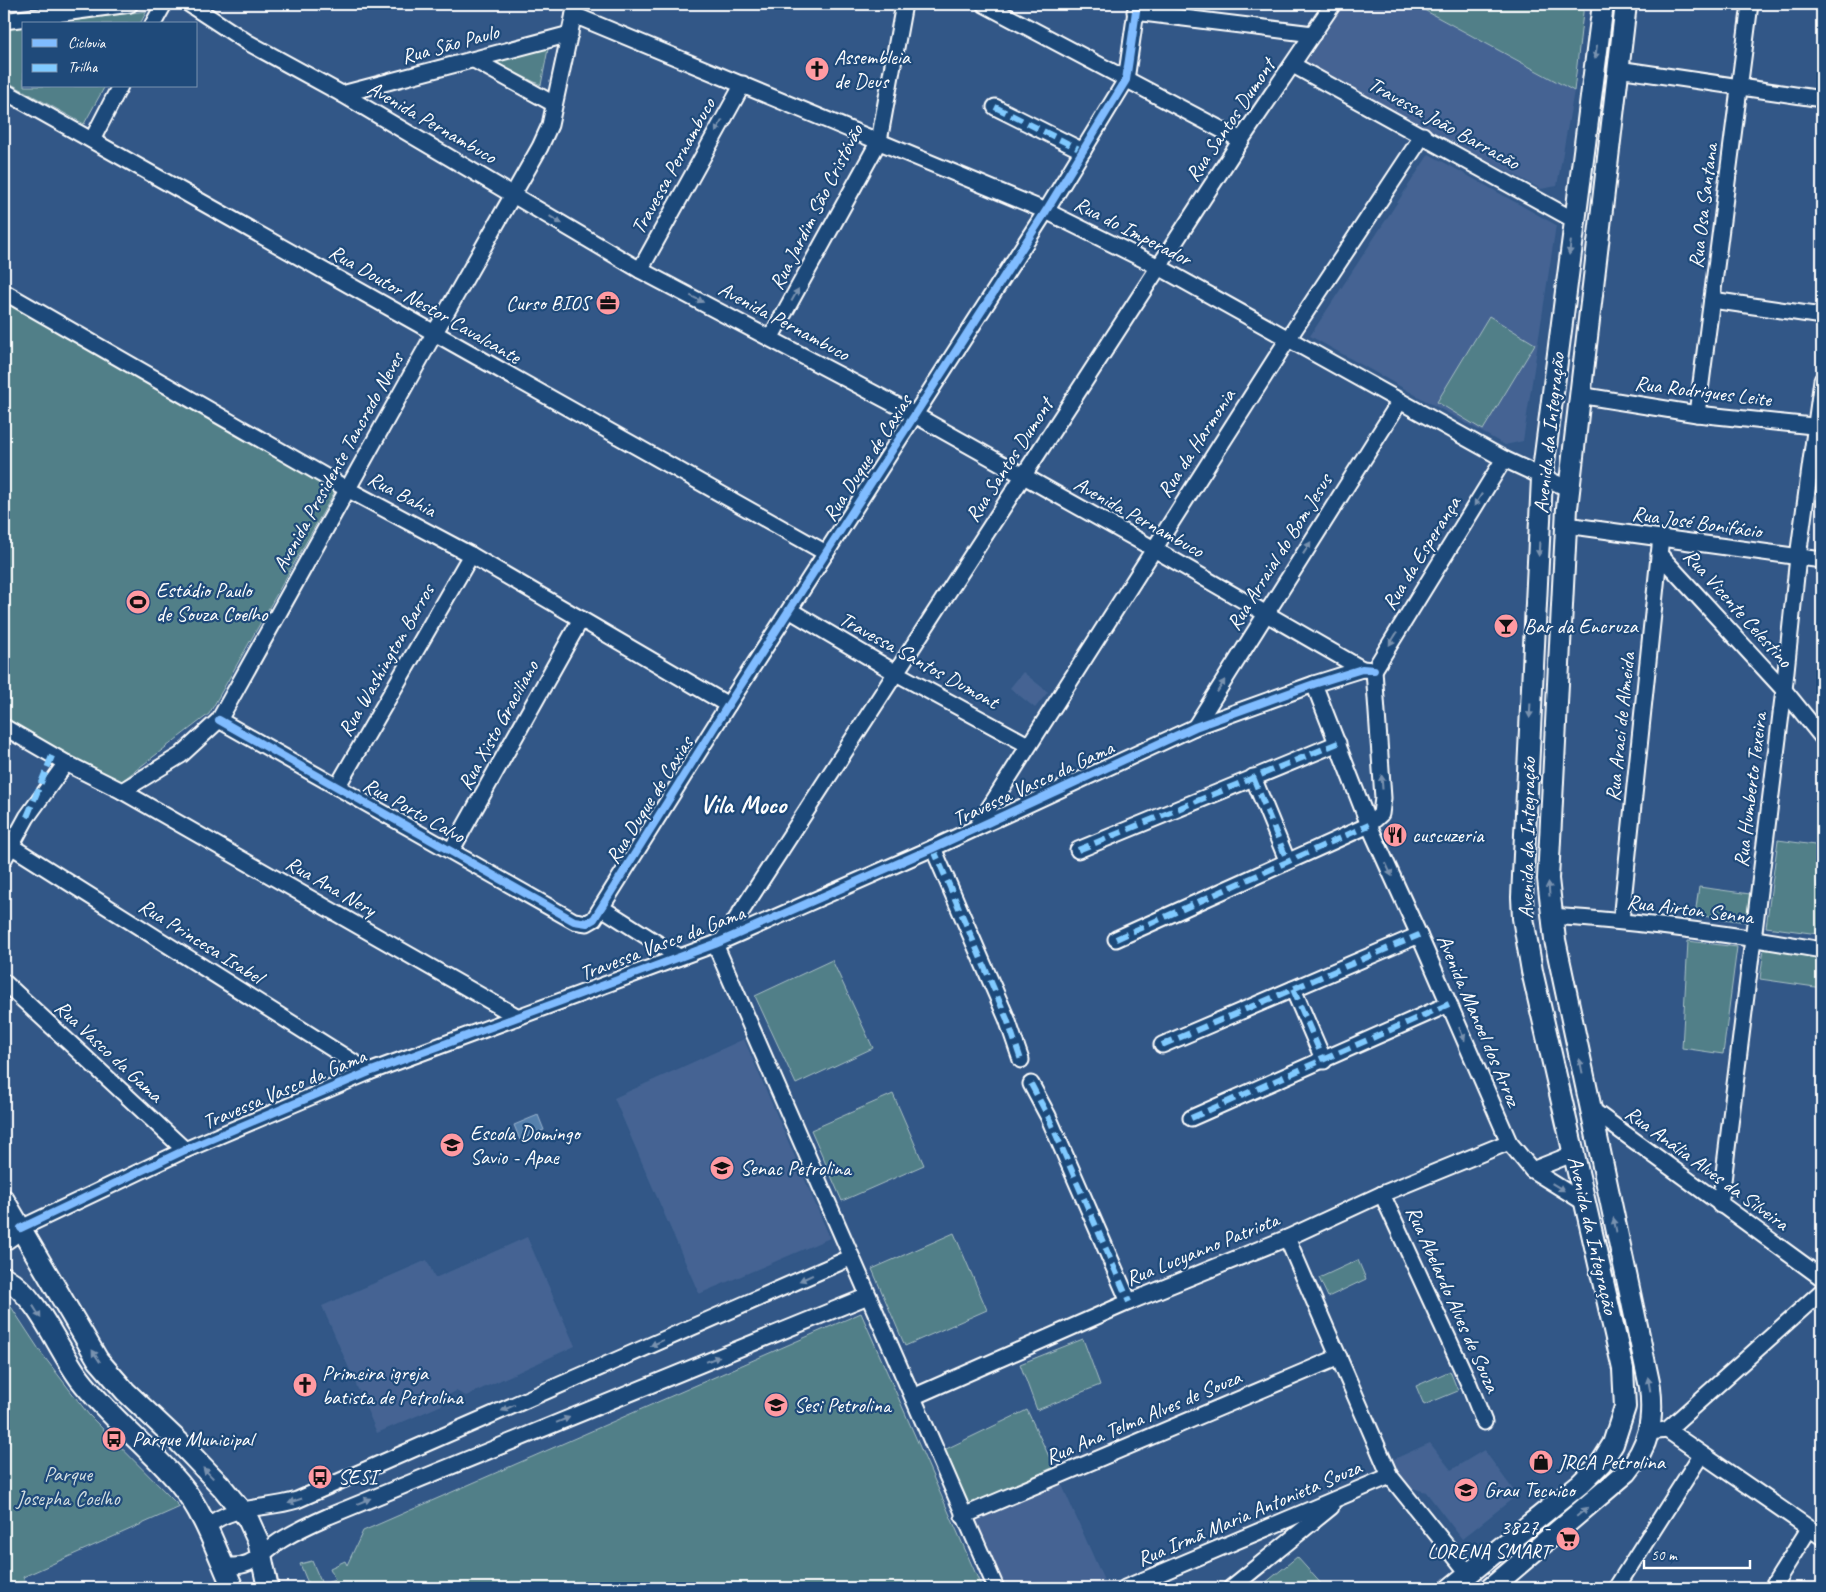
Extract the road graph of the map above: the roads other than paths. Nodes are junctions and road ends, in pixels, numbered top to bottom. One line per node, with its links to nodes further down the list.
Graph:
1 (130, 4): 13 (street)
2 (164, 4): 14 (street)
3 (189, 4): 25 (street, Avenida Pernambuco)
4 (904, 4): 32 (street, Rua Jardim São Cristóvão)
5 (984, 4): 12 (street)
6 (1333, 4): 16 (street, Rua Santos Dumont)
7 (1603, 4): 36 (main road, Avenida da Integração, one-way to 36)
8 (1626, 4): 19 (main road, Avenida da Integração)
9 (1750, 4): 22 (street, Rua Osa Santana)
10 (1136, 8): 16 (street); 20 (street, Rua Duque de Caxias)
11 (575, 10): 15 (street, Avenida Presidente Tancredo Neves); 21 (street, Rua do Imperador)
12 (1010, 10): 20 (street)
13 (4, 21)
14 (154, 22)
15 (570, 34): 17 (street, Rua São Paulo); 27 (street, Avenida Presidente Tancredo Neves)
16 (1313, 34): 18 (street, Rua Santos Dumont)
17 (474, 60): 25 (street, Rua São Paulo); 27 (street)
18 (1293, 65): 29 (street, Travessa João Barracão); 31 (street, Rua Santos Dumont)
19 (1618, 70): 22 (street); 46 (main road, Avenida da Integração)
20 (1126, 80): 31 (street); 33 (street, Rua Duque de Caxias)
21 (743, 84): 32 (street, Rua do Imperador); 38 (street, Travessa Pernambuco, one-way to 38)
22 (1740, 87): 26 (street); 40 (street, Rua Osa Santana)
23 (119, 88): 30 (street)
24 (4, 91): 30 (street, Rua Doutor Nestor Cavalcante)
25 (342, 94): 34 (street, Avenida Pernambuco)
26 (1822, 99)
27 (554, 104): 34 (street, Avenida Presidente Tancredo Neves)
28 (995, 107): 33 (street)
29 (1423, 135): 36 (street, Travessa João Barracão); 44 (street, Rua da Harmonia)
30 (92, 140): 42 (street, Rua Doutor Nestor Cavalcante)
31 (1241, 140): 37 (street, Rua Santos Dumont)
32 (879, 141): 35 (street, Rua do Imperador); 43 (street, Rua Jardim São Cristóvão, one-way to 32)
33 (1083, 152): 35 (street, Rua Duque de Caxias)
34 (514, 195): 38 (street, Avenida Pernambuco, one-way to 38); 42 (street, Avenida Presidente Tancredo Neves)
35 (1046, 211): 37 (street, Rua do Imperador); 49 (street, Rua Duque de Caxias)
36 (1574, 220): 53 (main road, Avenida da Integração, one-way to 53)
37 (1159, 267): 44 (street, Rua do Imperador); 52 (street, Rua Santos Dumont)
38 (640, 270): 43 (street, Avenida Pernambuco, one-way to 43)
39 (4, 292): 54 (street, Rua Bahia)
40 (1712, 300): 41 (street); 48 (street, Rua Osa Santana)
41 (1822, 316)
42 (434, 334): 54 (street, Avenida Presidente Tancredo Neves); 59 (street, Rua Doutor Nestor Cavalcante)
43 (771, 337): 49 (street, Avenida Pernambuco)
44 (1288, 339): 47 (street, Rua do Imperador); 58 (street, Rua da Harmonia)
45 (1822, 380): 50 (street, Rua Humberto Texeira)
46 (1579, 395): 48 (street, Rua Rodrigues Leite); 55 (main road, Avenida da Integração)
47 (1400, 401): 51 (street, Rua do Imperador); 65 (street, Rua Arraial do Bom Jesus, one-way to 47)
48 (1697, 414): 50 (street, Rua Rodrigues Leite)
49 (915, 415): 52 (street, Avenida Pernambuco); 59 (street, Rua Duque de Caxias)
50 (1819, 427): 62 (street, Rua Humberto Texeira)
51 (1504, 458): 53 (street, Rua do Imperador); 67 (street, Rua da Esperança, one-way to 67)
52 (1024, 477): 58 (street, Avenida Pernambuco); 68 (street, Rua Santos Dumont)
53 (1542, 478): 55 (street, Rua do Imperador); 99 (main road, Avenida da Integração, one-way to 99)
54 (347, 489): 61 (street, Rua Bahia); 72 (street, Avenida Presidente Tancredo Neves)
55 (1569, 489): 56 (main road, Avenida da Integração)
56 (1566, 526): 57 (street, Rua José Bonifácio); 90 (main road, Avenida da Integração, one-way to 56)
57 (1661, 538): 60 (street, Rua Araci de Almeida); 62 (street, Rua José Bonifácio)
58 (1154, 549): 65 (street, Avenida Pernambuco); 77 (street, Rua da Harmonia)
59 (826, 553): 64 (street, Rua Duque de Caxias)
60 (1659, 554): 70 (street, Rua Vicente Celestino); 91 (street, Rua Araci de Almeida)
61 (471, 555): 66 (street, Rua Bahia); 80 (street, Rua Washington Barros)
62 (1798, 557): 63 (street, Rua José Bonifácio); 70 (street, Rua Humberto Texeira)
63 (1822, 560)
64 (791, 611): 68 (street, Travessa Santos Dumont); 71 (street, Rua Duque de Caxias)
65 (1265, 613): 67 (street, Avenida Pernambuco); 74 (street, Rua Arraial do Bom Jesus, one-way to 65)
66 (582, 619): 71 (street, Rua Bahia); 86 (street, Rua Xisto Graciliano)
67 (1368, 670): 69 (street, Travessa Vasco da Gama); 82 (street, one-way to 67)
68 (896, 673): 77 (street, Travessa Santos Dumont); 95 (street, Rua Santos Dumont)
69 (1314, 684): 74 (street, Travessa Vasco da Gama); 76 (street, Avenida Manoel dos Arroz)
70 (1784, 690): 75 (street, Rua Vicente Celestino); 93 (street, Rua Humberto Texeira)
71 (728, 705): 89 (street, Rua Duque de Caxias)
72 (219, 720): 80 (street, Rua Porto Calvo); 81 (street, Avenida Presidente Tancredo Neves)
73 (4, 727): 78 (street)
74 (1195, 727): 83 (street, Travessa Vasco da Gama)
75 (1822, 737)
76 (1338, 743): 79 (street); 82 (street, Avenida Manoel dos Arroz)
77 (1028, 745): 83 (street, Rua da Harmonia)
78 (66, 763): 81 (street); 87 (street)
79 (1253, 777): 85 (street); 88 (street)
80 (337, 787): 86 (street, Rua Porto Calvo)
81 (122, 791): 105 (street, Rua Ana Nery)
82 (1369, 826): 88 (street); 92 (street, Avenida Manoel dos Arroz, one-way to 92)
83 (977, 827): 84 (street, Travessa Vasco da Gama)
84 (933, 848): 95 (street, Travessa Vasco da Gama); 107 (street)
85 (1078, 850)
86 (452, 851): 89 (street, Rua Porto Calvo)
87 (7, 852): 109 (street, Rua Princesa Isabel)
88 (1287, 860): 94 (street)
89 (598, 913): 97 (street)
90 (1551, 916): 91 (street, Rua Airton Senna); 98 (main road, Avenida da Integração)
91 (1621, 920): 93 (street, Rua Airton Senna)
92 (1419, 935): 101 (street); 102 (street, Avenida Manoel dos Arroz)
93 (1754, 938): 96 (street, Rua Airton Senna); 120 (street, Rua Humberto Texeira)
94 (1116, 939)
95 (718, 943): 97 (street, Travessa Vasco da Gama); 124 (street)
96 (1822, 950)
97 (679, 957): 105 (street, Travessa Vasco da Gama)
98 (1560, 964): 99 (main road); 103 (main road, Avenida da Integração)
99 (1532, 971): 104 (main road, Avenida da Integração)
100 (4, 982): 114 (street, Rua Vasco da Gama)
101 (1293, 989): 106 (street); 108 (street)
102 (1450, 1004): 108 (street); 113 (street, Avenida Manoel dos Arroz, one-way to 113)
103 (1569, 1005): 104 (main road); 111 (main road, Avenida da Integração, one-way to 103)
104 (1542, 1012): 115 (main road, Avenida da Integração)
105 (518, 1017): 109 (street, Travessa Vasco da Gama)
106 (1162, 1045)
107 (1021, 1060)
108 (1324, 1061): 112 (street)
109 (368, 1072): 114 (street, Travessa Vasco da Gama)
110 (1031, 1084): 129 (street)
111 (1590, 1109): 120 (street, Rua Anália Alves da Silveira); 133 (main road, Avenida da Integração, one-way to 111)
112 (1191, 1118)
113 (1509, 1142): 116 (street, Avenida Manoel dos Arroz); 117 (street, Rua Lucyanno Patriota)
114 (185, 1150): 121 (street, Travessa Vasco da Gama)
115 (1575, 1153): 116 (street); 119 (main road, Avenida da Integração)
116 (1532, 1170): 119 (street, Avenida Manoel dos Arroz, one-way to 119)
117 (1382, 1194): 122 (street, Rua Lucyanno Patriota); 132 (street, Rua Abelardo Alves de Souza)
118 (4, 1200): 121 (main road)
119 (1585, 1203): 144 (main road, Avenida da Integração)
120 (1720, 1205): 126 (street, Rua Anália Alves da Silveira)
121 (21, 1228): 123 (main road); 137 (main road, one-way to 121)
122 (1287, 1238): 129 (street, Rua Lucyanno Patriota); 130 (street)
123 (4, 1240)
124 (850, 1258): 127 (street); 137 (street, one-way to 137)
125 (4, 1277): 139 (main road, one-way to 139)
126 (1822, 1278)
127 (868, 1296): 131 (street); 142 (street, one-way to 127)
128 (1820, 1298): 133 (street)
129 (1129, 1302): 131 (street, Rua Lucyanno Patriota)
130 (1339, 1357): 135 (street); 138 (street, Rua Ana Telma Alves de Souza)
131 (913, 1397): 138 (street)
132 (1484, 1422)
133 (1658, 1431): 134 (street); 151 (main road, Avenida da Integração, one-way to 133)
134 (1701, 1455): 140 (street); 152 (street)
135 (1390, 1476): 136 (street, Rua Irmã Maria Antonieta Souza); 144 (street)
136 (1345, 1496): 148 (street, Rua Irmã Maria Antonieta Souza); 149 (street)
137 (240, 1510): 139 (street); 142 (main road)
138 (963, 1516): 147 (street)
139 (206, 1527): 143 (main road)
140 (1809, 1529): 141 (street); 153 (street)
141 (1822, 1538)
142 (262, 1556): 143 (street); 146 (main road)
143 (223, 1565): 145 (main road)
144 (1470, 1574): 150 (main road, Avenida da Integração)
145 (234, 1588)
146 (268, 1588)
147 (996, 1588)
148 (1125, 1588)
149 (1231, 1588)
150 (1451, 1588)
151 (1491, 1588)
152 (1616, 1588)
153 (1772, 1588)

